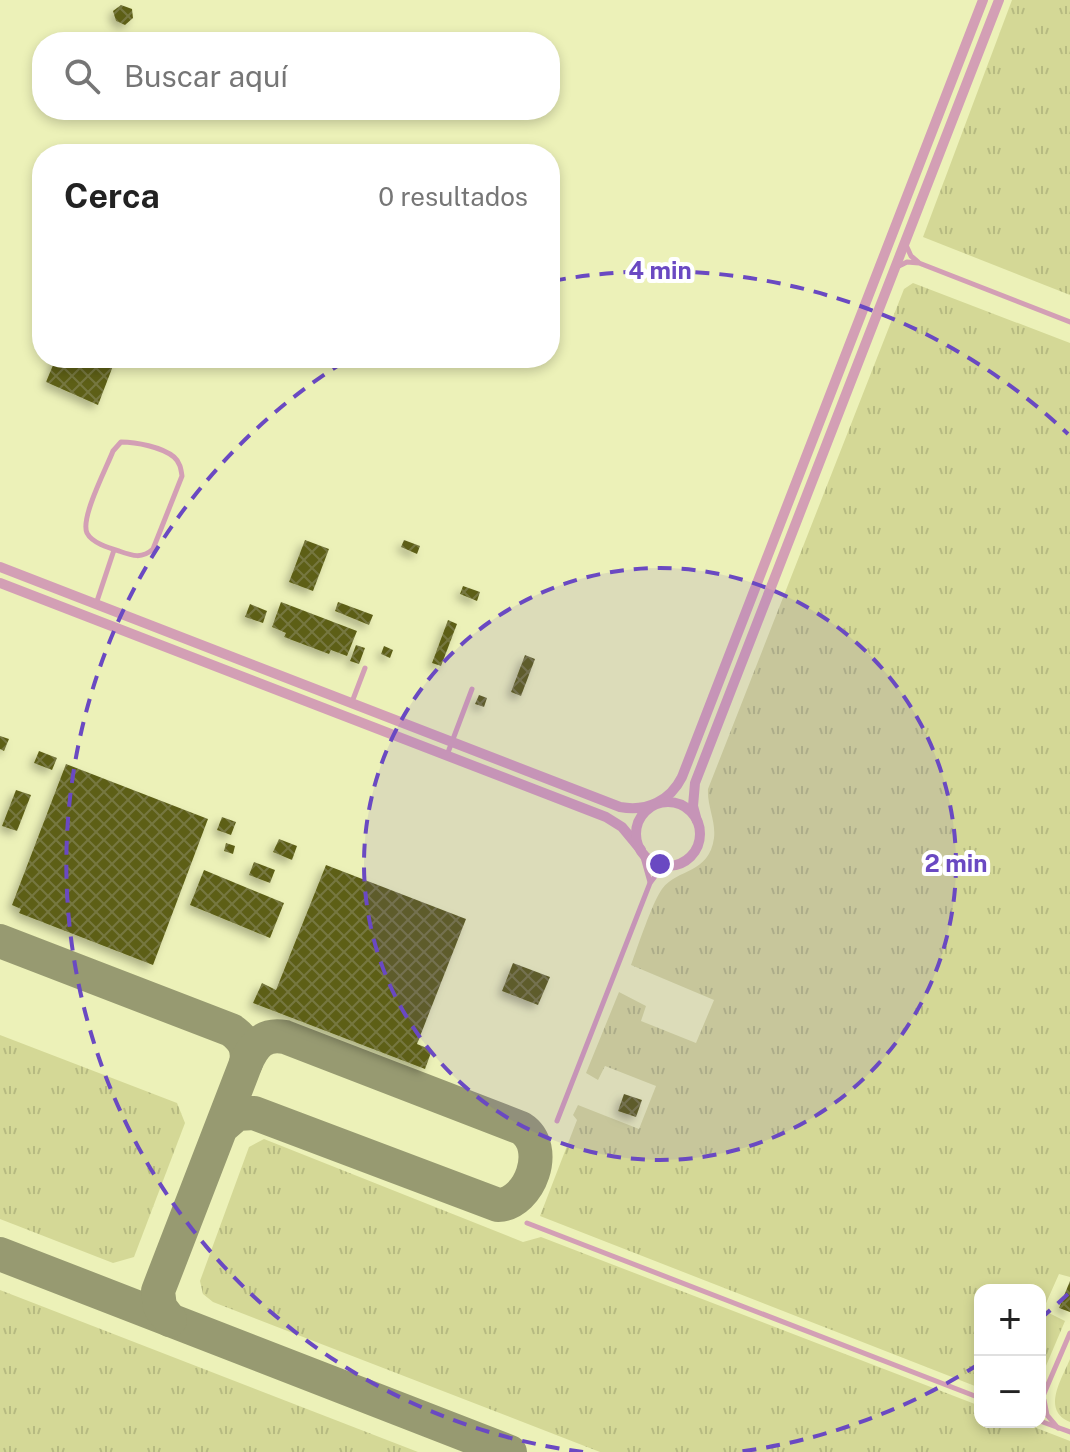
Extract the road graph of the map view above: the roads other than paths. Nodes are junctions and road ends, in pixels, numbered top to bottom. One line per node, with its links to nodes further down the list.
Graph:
1 (983, 0): 3 (street)
2 (999, 0): 4 (street)
3 (943, 103): 4 (street); 5 (street)
4 (957, 108): 6 (street)
5 (936, 120): 6 (street); 10 (street)
6 (950, 126): 7 (street)
7 (906, 239): 8 (lane); 9 (street)
8 (919, 263): 9 (lane); 12 (lane)
9 (892, 275): 11 (street)
10 (864, 308): 11 (street); 13 (street)
11 (877, 313): 14 (street)
12 (1070, 322)
13 (857, 325): 14 (street); 24 (street)
14 (871, 330): 25 (street)
15 (114, 550): 15 (lane); 18 (lane)
16 (0, 567): 18 (street)
17 (0, 583): 23 (street)
18 (96, 604): 21 (street)
19 (365, 668): 21 (lane)
20 (472, 689): 22 (lane)
21 (352, 703): 22 (street)
22 (452, 742): 23 (lane); 24 (street)
23 (447, 756): 26 (street)
24 (654, 805): 25 (street); 26 (street)
25 (697, 821): 27 (street)
26 (641, 850): 27 (street); 28 (lane)
27 (676, 864): 28 (lane)
28 (650, 883): 29 (lane)
29 (557, 1121)
30 (527, 1223): 33 (lane)
31 (1070, 1333): 32 (lane)
32 (1046, 1391)
33 (974, 1396)
34 (1046, 1412): 36 (lane)
35 (1046, 1423): 36 (lane)
36 (1058, 1428): 37 (lane)
37 (1070, 1432)

